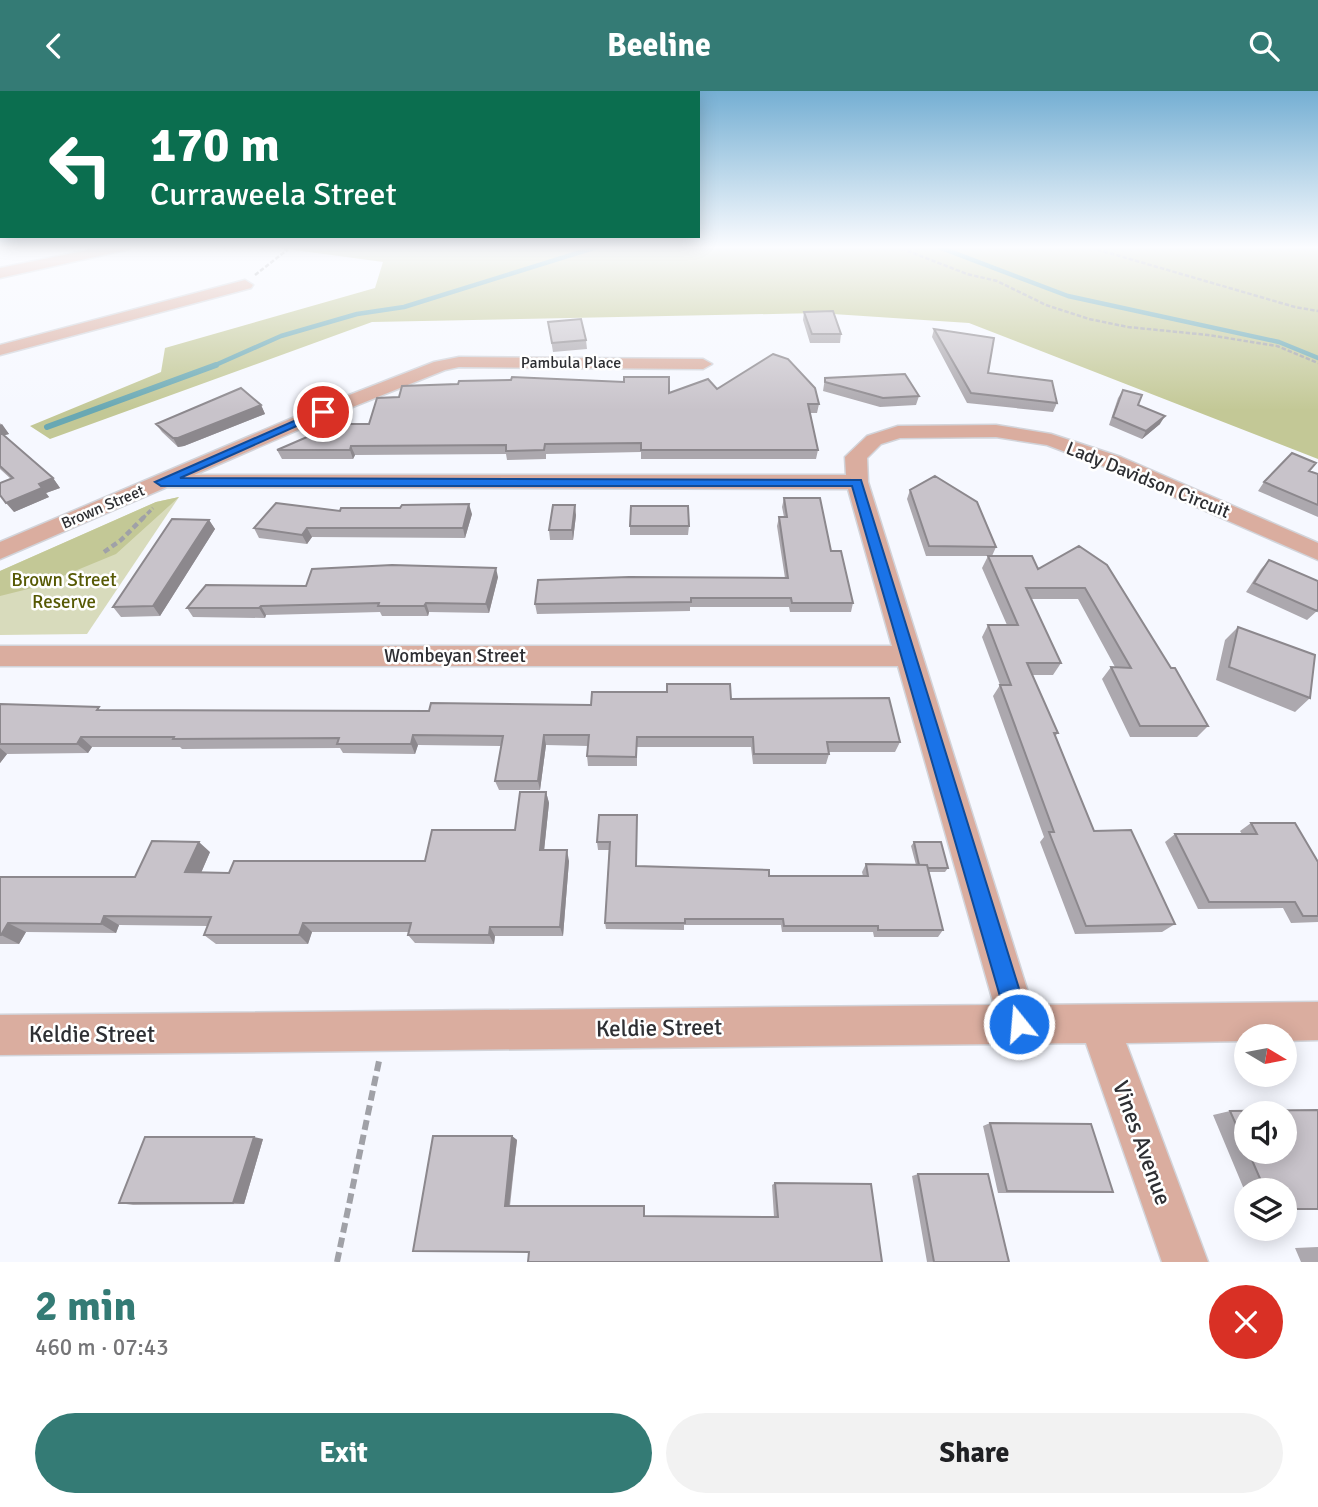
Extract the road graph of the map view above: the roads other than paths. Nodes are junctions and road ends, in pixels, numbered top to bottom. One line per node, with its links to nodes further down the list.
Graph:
1 (187, 301): 2 (street)
2 (0, 350)
3 (703, 364): 4 (street, Pambula Place)
4 (440, 366): 6 (street, Brown Street)
5 (857, 482): 6 (street); 8 (street, Lady Davidson Circuit); 10 (street, Lady Davidson Circuit)
6 (156, 484): 7 (street, Brown Street)
7 (0, 551)
8 (1318, 552)
9 (0, 656): 10 (street, Wombeyan Street)
10 (910, 656): 13 (street, Lady Davidson Circuit)
11 (1318, 1021): 12 (street, Keldie Street)
12 (1099, 1023): 13 (street, Keldie Street); 15 (street, Vines Avenue)
13 (1019, 1024): 14 (street, Keldie Street)
14 (0, 1035)
15 (1185, 1262)

